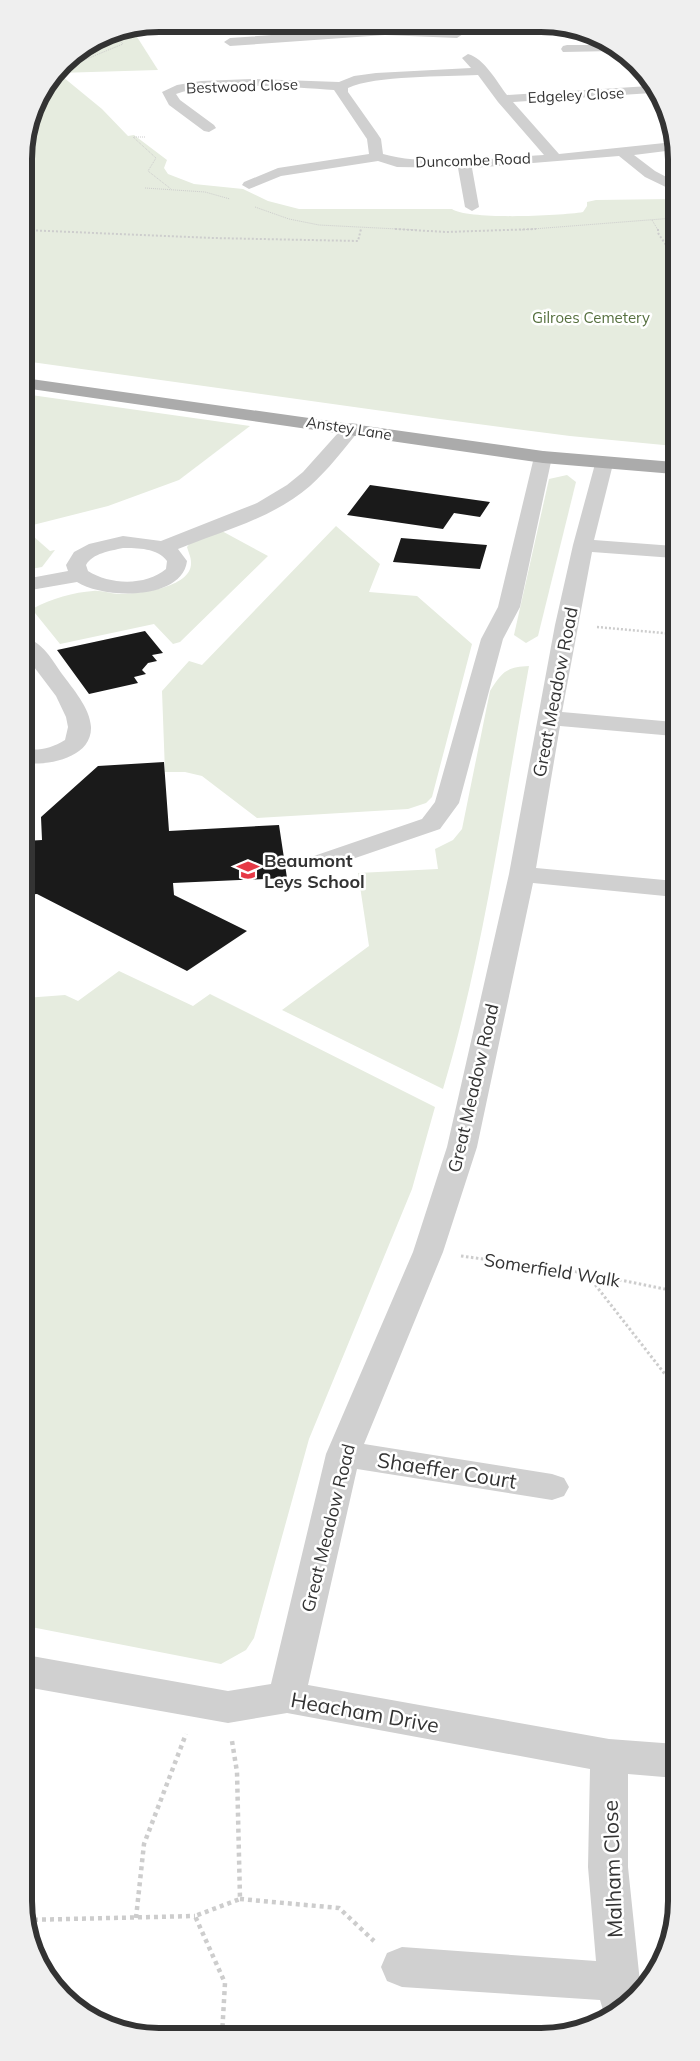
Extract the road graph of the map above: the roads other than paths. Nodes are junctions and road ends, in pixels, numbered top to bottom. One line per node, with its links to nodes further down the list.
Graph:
1 (371, 32): 4 (street)
2 (394, 32): 3 (street)
3 (459, 39): 7 (street)
4 (230, 42)
5 (567, 49): 6 (street)
6 (602, 49)
7 (482, 71): 8 (street); 10 (street)
8 (341, 86): 11 (street, Bestwood Close); 14 (street)
9 (647, 90): 10 (street, Edgeley Close)
10 (503, 99): 15 (street)
11 (209, 128)
12 (666, 147): 13 (street, Duncombe Road)
13 (622, 152): 15 (street, Duncombe Road); 17 (street)
14 (378, 157): 16 (street, Duncombe Road); 18 (street, Duncombe Road)
15 (554, 157): 16 (street, Duncombe Road)
16 (464, 163): 19 (street)
17 (668, 183)
18 (249, 185)
19 (472, 207)
20 (33, 384): 21 (main road, Anstey Lane)
21 (352, 428): 22 (main road, Anstey Lane); 26 (street)
22 (543, 457): 23 (main road, Anstey Lane); 34 (street)
23 (604, 464): 24 (main road, Anstey Lane); 25 (street, Great Meadow Road)
24 (668, 468)
25 (583, 545): 27 (street); 31 (street, Great Meadow Road)
26 (162, 548): 28 (street); 28 (street)
27 (668, 552)
28 (79, 575): 29 (street)
29 (33, 584)
30 (33, 650): 33 (street)
31 (549, 718): 32 (street); 35 (street, Great Meadow Road)
32 (668, 728)
33 (33, 756)
34 (320, 862)
35 (522, 874): 36 (street); 37 (street, Great Meadow Road)
36 (668, 888)
37 (343, 1454): 38 (street, Shaeffer Court); 40 (street, Great Meadow Road)
38 (552, 1486)
39 (32, 1673): 40 (street, Heacham Drive)
40 (286, 1697): 41 (street, Heacham Drive)
41 (608, 1756): 42 (street, Heacham Drive); 44 (street, Malham Close)
42 (667, 1760)
43 (402, 1967): 44 (street, Malham Close)
44 (620, 1995)

